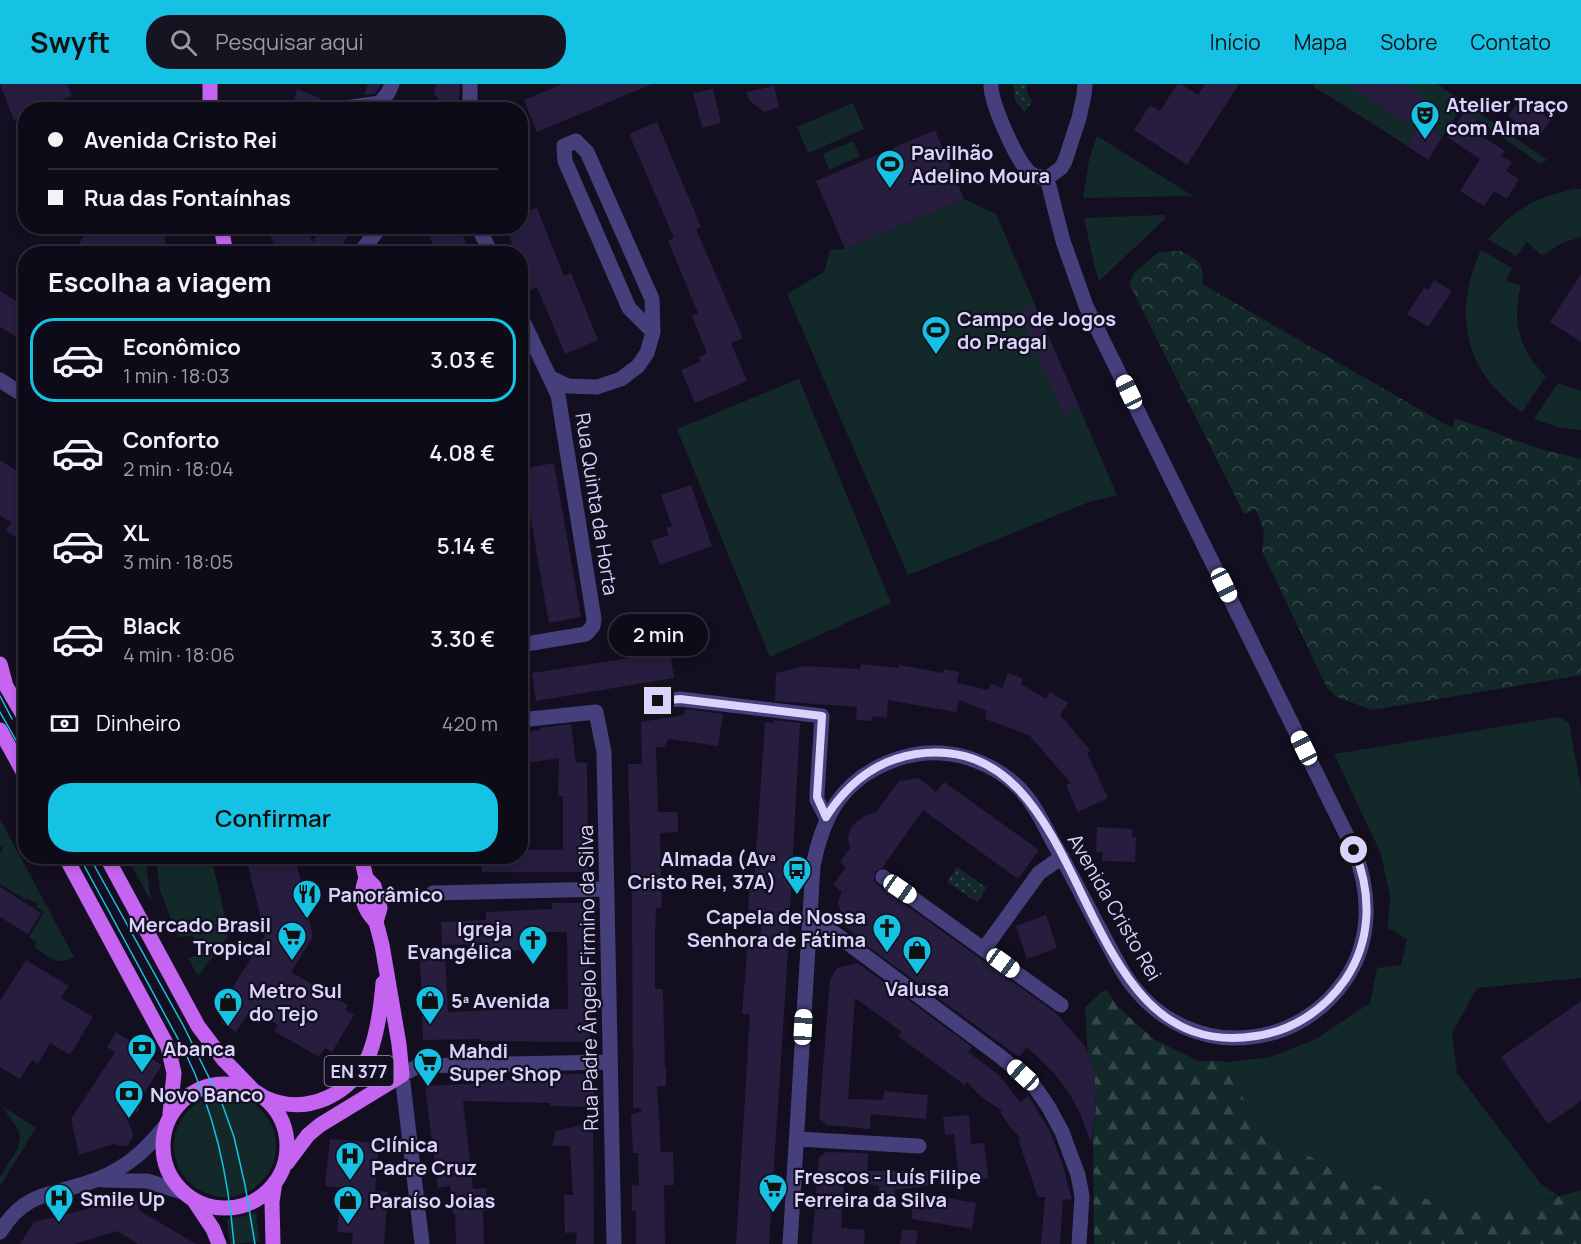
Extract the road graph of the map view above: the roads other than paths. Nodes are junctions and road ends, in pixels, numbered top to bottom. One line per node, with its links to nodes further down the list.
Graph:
1 (210, 84): 6 (main road)
2 (392, 84): 7 (street)
3 (470, 84): 8 (street)
4 (991, 84): 9 (street)
5 (1085, 84): 9 (street)
6 (210, 102)
7 (381, 102)
8 (470, 102)
9 (1047, 178): 25 (street, Avenida Cristo Rei)
10 (375, 234): 11 (street)
11 (365, 246)
12 (528, 331): 14 (street, Rua Quinta da Horta)
13 (653, 332): 13 (street); 14 (street)
14 (551, 378): 17 (street, Rua Quinta da Horta)
15 (0, 380): 16 (street)
16 (18, 392)
17 (528, 644)
18 (0, 664): 20 (main road)
19 (658, 701): 24 (street)
20 (18, 706)
21 (528, 719): 30 (street, Rua Padre Ângelo Firmino da Silva)
22 (0, 730): 23 (main road)
23 (18, 763)
24 (826, 817): 25 (street, Avenida Cristo Rei); 32 (street, Avenida Cristo Rei)
25 (1062, 857): 33 (street)
26 (69, 864): 39 (main road)
27 (110, 864): 38 (main road)
28 (363, 864): 34 (main road, EN 377)
29 (883, 877): 33 (street)
30 (607, 889): 31 (street); 36 (street, Rua Padre Ângelo Firmino da Silva)
31 (433, 893)
32 (810, 915): 40 (street, Avenida Cristo Rei); 53 (street)
33 (984, 949): 35 (street)
34 (385, 964): 37 (main road, EN 377); 38 (main road, EN 377)
35 (1060, 1005)
36 (610, 1062): 37 (street); 51 (street, Rua Padre Ângelo Firmino da Silva)
37 (402, 1075): 42 (main road, EN 377); 50 (street)
38 (257, 1093): 39 (main road, EN 377); 42 (main road, EN 377)
39 (168, 1121): 43 (street); 45 (main road, EN 377)
40 (797, 1139): 41 (street); 52 (street, Avenida Cristo Rei)
41 (919, 1146)
42 (283, 1168): 44 (main road, EN 377)
43 (93, 1181): 45 (street); 47 (street)
44 (275, 1182): 46 (main road, EN 377); 49 (main road, EN 377)
45 (182, 1192): 46 (main road, EN 377)
46 (195, 1202): 48 (main road, EN 377)
47 (0, 1232)
48 (219, 1244)
49 (273, 1244)
50 (422, 1244)
51 (614, 1244)
52 (790, 1244)
53 (1078, 1244)

